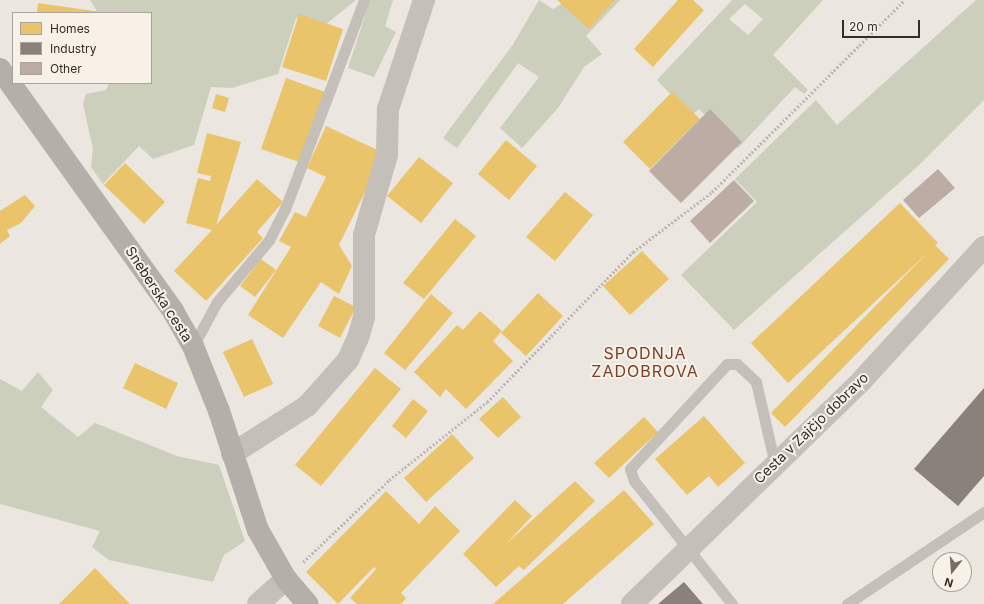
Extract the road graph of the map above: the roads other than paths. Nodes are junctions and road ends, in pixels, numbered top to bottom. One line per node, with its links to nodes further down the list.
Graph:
1 (364, 0): 5 (lane)
2 (424, 0): 6 (street)
3 (0, 69): 5 (street, Sneberska cesta)
4 (984, 247): 7 (street, Cesta v Zajčjo dobravo)
5 (193, 346): 6 (street, Sneberska cesta)
6 (232, 454): 10 (street, Sneberska cesta)
7 (775, 465): 9 (street, Cesta v Zajčjo dobravo); 9 (lane)
8 (984, 512): 15 (lane)
9 (688, 546): 13 (street, Cesta v Zajčjo dobravo); 14 (lane)
10 (286, 579): 11 (street); 12 (street, Sneberska cesta)
11 (258, 604)
12 (308, 604)
13 (632, 604)
14 (732, 604)
15 (846, 604)

